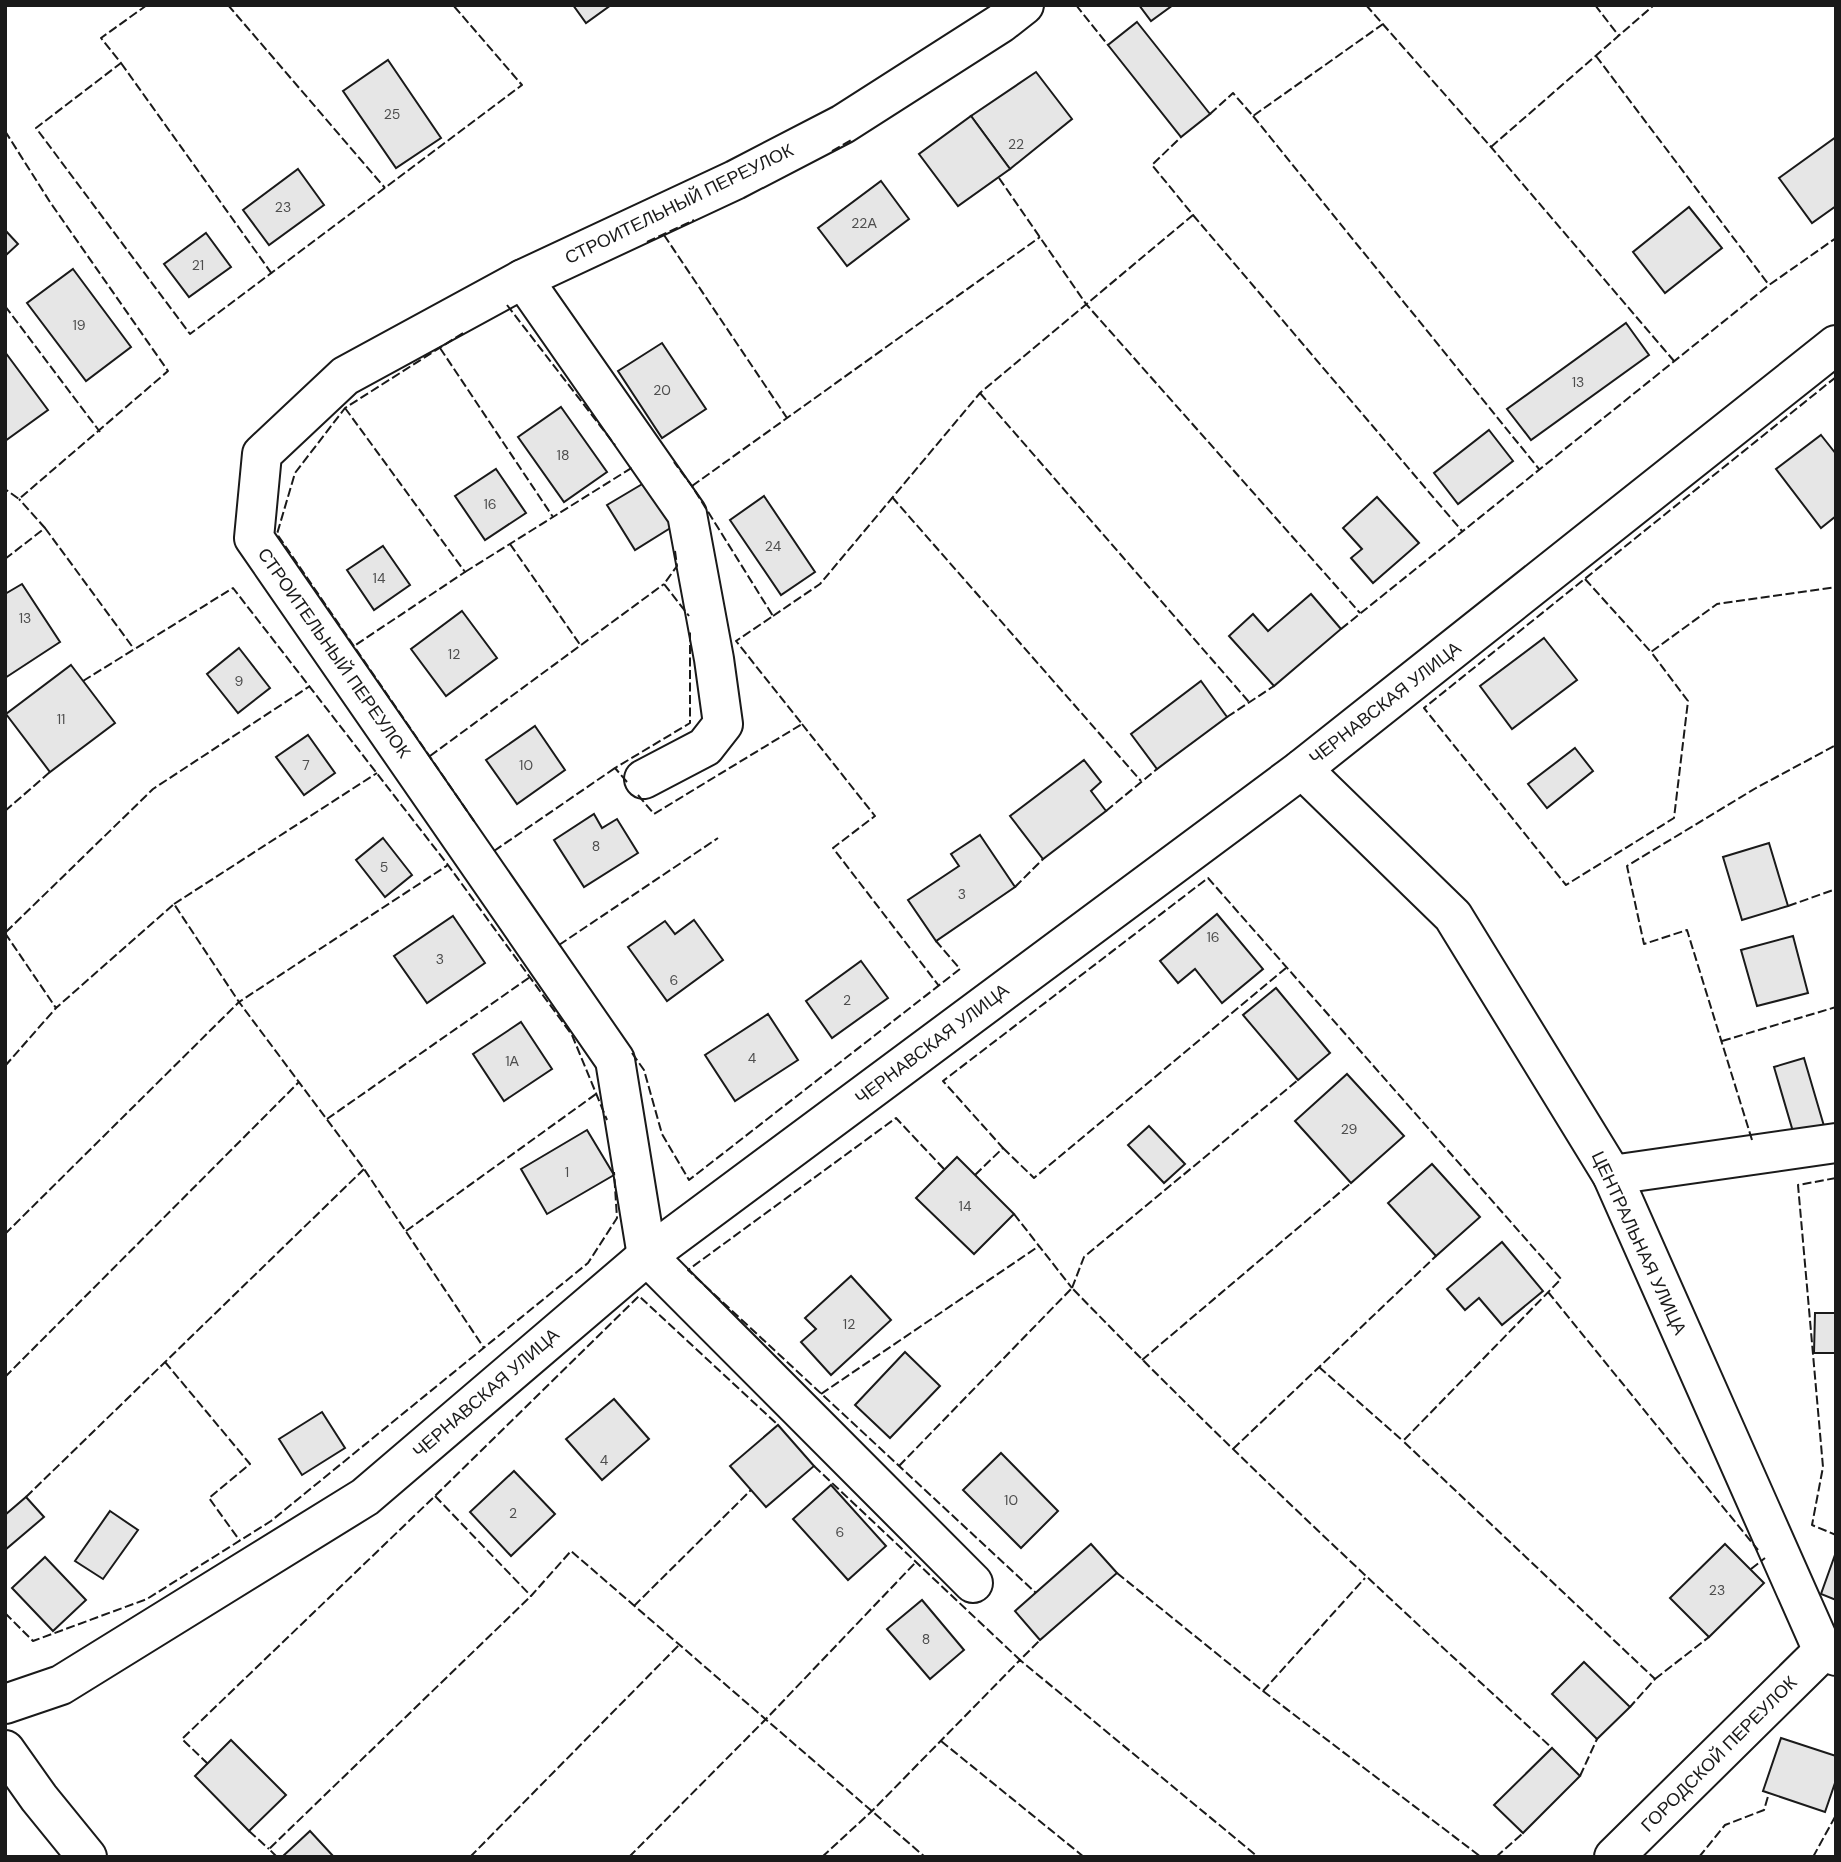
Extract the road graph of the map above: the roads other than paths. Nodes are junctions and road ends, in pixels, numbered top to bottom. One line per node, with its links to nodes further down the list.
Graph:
1 (1024, 5): 2 (street, СТРОИТЕЛЬНЫЙ ПЕРЕУЛОК)
2 (523, 279): 5 (street); 8 (street, СТРОИТЕЛЬНЫЙ ПЕРЕУЛОК)
3 (1836, 345): 4 (street, ЧЕРНАВСКАЯ УЛИЦА)
4 (1302, 769): 7 (street, ЦЕНТРАЛЬНАЯ УЛИЦА); 8 (street, ЧЕРНАВСКАЯ УЛИЦА)
5 (644, 779)
6 (1836, 1143): 7 (street)
7 (1612, 1175): 10 (street, ЦЕНТРАЛЬНАЯ УЛИЦА)
8 (647, 1256): 9 (street); 11 (street, ЧЕРНАВСКАЯ УЛИЦА)
9 (973, 1583)
10 (1829, 1653): 14 (street, ГОРОДСКОЙ ПЕРЕУЛОК)
11 (5, 1704)
12 (5, 1749): 13 (street)
13 (87, 1857)
14 (1614, 1857)

